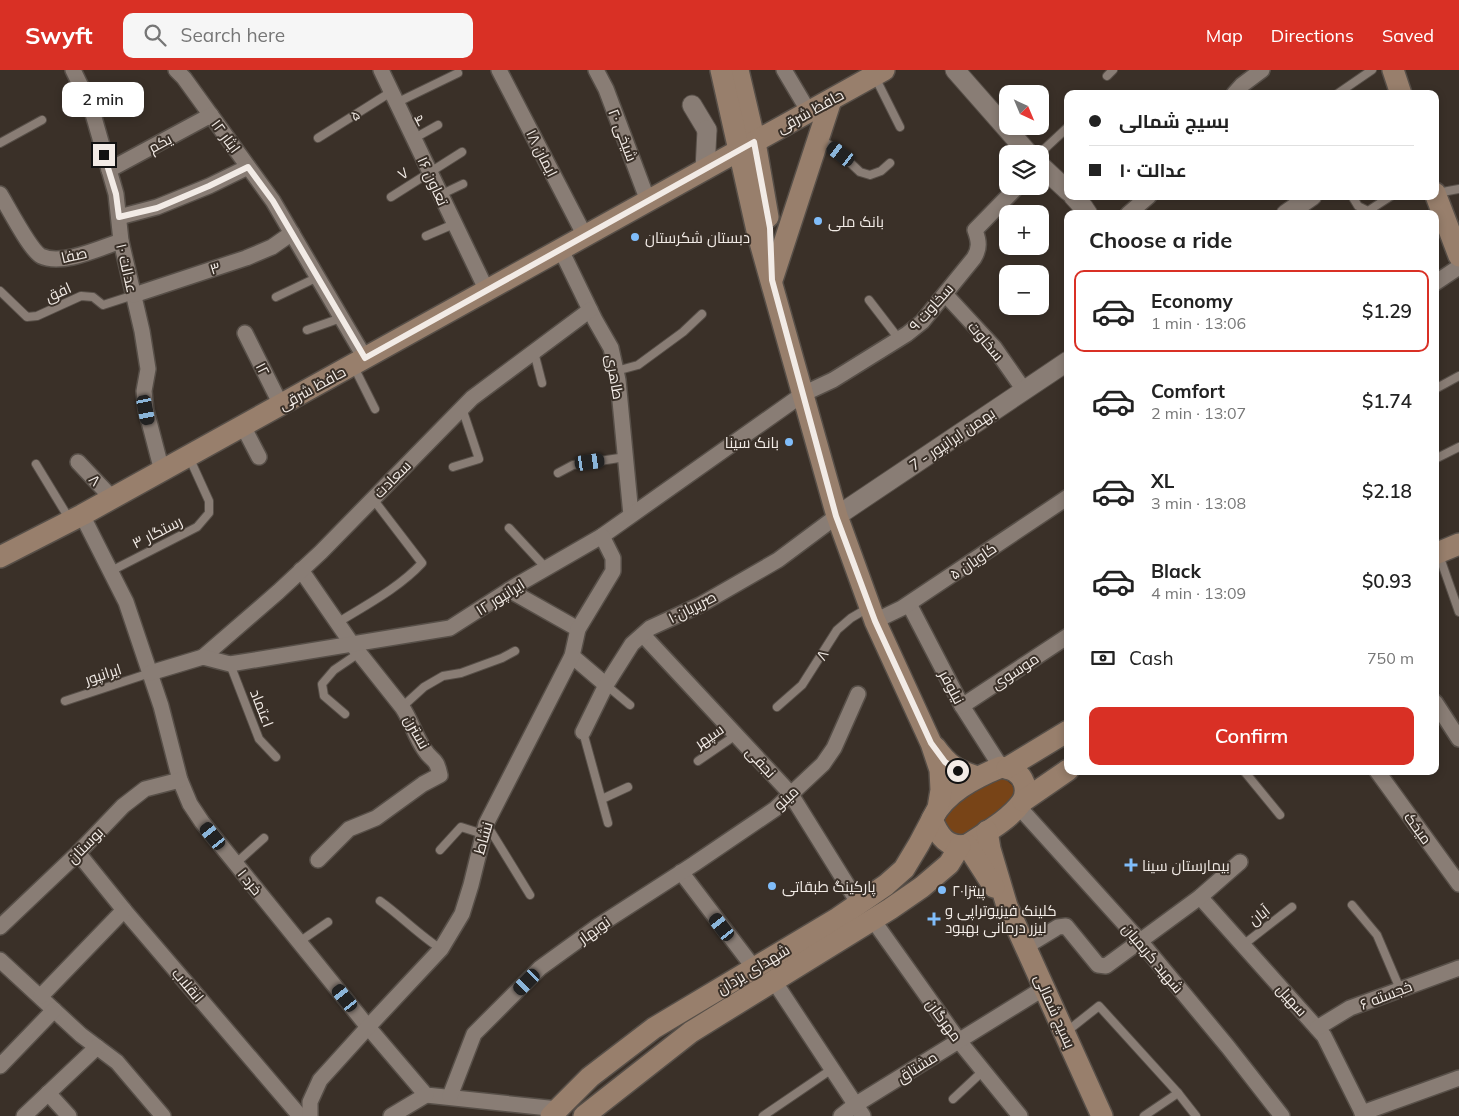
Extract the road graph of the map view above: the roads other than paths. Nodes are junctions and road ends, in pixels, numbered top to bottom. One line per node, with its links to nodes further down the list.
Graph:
1 (74, 70): 39 (street, عدالت ۱۰)
2 (178, 70): 22 (street, ایثار ۱۲)
3 (381, 70): 18 (street, تعاون ۱۶)
4 (499, 70): 67 (street, ایمان ۱۸)
5 (596, 70): 57 (street, شیخی ۲۰)
6 (721, 70): 23 (main road)
7 (738, 70): 35 (main road)
8 (784, 70): 21 (street)
9 (955, 70): 33 (street)
10 (1262, 70): 15 (street)
11 (1372, 70): 16 (lane)
12 (1393, 70): 17 (main road)
13 (458, 73): 18 (lane, ۵)
14 (879, 73): 19 (main road, حافظ شرقی); 26 (lane)
15 (1238, 90)
16 (1343, 90)
17 (1400, 90)
18 (394, 97): 30 (lane, ۵); 31 (street, تعاون ۱۶)
19 (831, 100): 21 (main road, حافظ شرقی); 29 (main road)
20 (692, 105): 27 (street)
21 (809, 112): 35 (main road, حافظ شرقی)
22 (211, 115): 38 (street, ایثار ۱۲); 39 (street, یکم)
23 (731, 116): 27 (street); 35 (main road)
24 (42, 120): 32 (lane)
25 (438, 125): 31 (lane, ۴)
26 (900, 127)
27 (707, 130): 40 (street)
28 (1064, 131): 34 (lane)
29 (819, 137): 37 (lane); 73 (main road)
30 (318, 138)
31 (414, 139): 41 (street, تعاون ۱۶)
32 (0, 143)
33 (1021, 145)
34 (1049, 145)
35 (747, 147): 40 (main road, حافظ شرقی); 73 (main road)
36 (462, 152): 41 (lane, ۷)
37 (890, 163)
38 (248, 167): 63 (street); 65 (street, ایثار ۱۲)
39 (109, 170): 63 (street, عدالت ۱۰)
40 (705, 170): 57 (main road, حافظ شرقی)
41 (429, 172): 48 (street, تعاون ۱۶); 50 (lane, ۷)
42 (1049, 173): 44 (street)
43 (463, 184): 48 (lane)
44 (1064, 187)
45 (1459, 189): 46 (lane)
46 (1439, 192)
47 (0, 194): 68 (street, صفا)
48 (440, 195): 64 (street, تعاون ۱۶)
49 (1009, 195): 76 (street, سخاوت ۹)
50 (391, 197)
51 (1077, 200): 58 (street)
52 (1144, 200): 59 (street)
53 (1306, 200): 60 (street)
54 (1354, 200): 61 (lane)
55 (1385, 200): 62 (lane)
56 (1438, 200): 70 (main road)
57 (648, 201): 67 (main road, حافظ شرقی)
58 (1085, 210)
59 (1133, 210)
60 (1292, 210)
61 (1366, 210)
62 (1370, 210)
63 (119, 217): 68 (street, عدالت ۱۰)
64 (454, 224): 66 (lane); 75 (street, تعاون ۱۶)
65 (292, 233): 71 (street, ایثار ۱۲); 77 (street, ۳)
66 (426, 236)
67 (585, 236): 69 (main road, حافظ شرقی)
68 (120, 241): 77 (street, عدالت ۱۰)
69 (560, 250): 75 (main road, حافظ شرقی); 80 (street, طاهری)
70 (1458, 253): 72 (street)
71 (318, 277): 78 (lane); 82 (street, ایثار ۱۲)
72 (1439, 278)
73 (772, 280): 94 (main road)
74 (0, 291): 77 (lane, افق)
75 (487, 291): 87 (main road, حافظ شرقی)
76 (944, 294): 85 (street, سخاوت ۹); 93 (street, سخاوت)
77 (134, 295): 107 (street, عدالت ۱۰)
78 (276, 297)
79 (869, 300): 85 (lane)
80 (590, 310): 86 (street, سعادت); 89 (street, طاهری)
81 (702, 314): 89 (lane)
82 (342, 318): 83 (lane); 87 (street, ایثار ۱۲)
83 (307, 330)
84 (245, 333): 95 (street, ۱۲)
85 (899, 339): 94 (street, سخاوت ۹)
86 (534, 352): 91 (lane); 96 (street, سعادت)
87 (359, 362): 95 (main road, حافظ شرقی); 97 (lane)
88 (1064, 364): 93 (street, بهمن ایرانپور - 7)
89 (616, 371): 102 (street, طاهری)
90 (1459, 376): 92 (lane)
91 (542, 383)
92 (1439, 387)
93 (1024, 390): 113 (street, بهمن ایرانپور - 7)
94 (803, 394): 112 (street, ایرانپور ۱۲); 113 (main road)
95 (281, 405): 98 (main road, حافظ شرقی)
96 (462, 408): 106 (lane); 110 (street, سعادت)
97 (376, 409)
98 (243, 426): 100 (main road, حافظ شرقی); 101 (street)
99 (1459, 447): 103 (lane)
100 (189, 456): 107 (main road, حافظ شرقی); 123 (lane, رستگار ۳)
101 (259, 457)
102 (626, 457): 108 (lane); 112 (street, طاهری)
103 (1439, 457)
104 (78, 462): 109 (street, ۸)
105 (36, 464): 114 (lane)
106 (453, 467)
107 (162, 471): 109 (main road, حافظ شرقی)
108 (558, 473)
109 (112, 498): 114 (main road, حافظ شرقی)
110 (373, 499): 122 (street, سعادت); 128 (lane)
111 (1064, 500): 125 (street, کاویان ۵)
112 (631, 515): 116 (street, ایرانپور ۱۲)
113 (836, 516): 127 (main road); 130 (street, صریریان۱۰)
114 (76, 518): 119 (main road, حافظ شرقی); 123 (street, خرد ۱)
115 (509, 528): 121 (lane)
116 (602, 536): 121 (street, ایرانپور ۱۲); 129 (street, نشاط)
117 (1459, 544): 118 (main road)
118 (1439, 553)
119 (0, 557)
120 (1439, 559): 126 (lane)
121 (546, 568): 124 (street, ایرانپور ۱۲)
122 (301, 570): 128 (street, نسترن); 135 (street, سعادت)
123 (111, 571): 137 (street, خرد ۱)
124 (509, 590): 129 (street); 132 (street, ایرانپور ۱۲)
125 (909, 604): 127 (street, کاویان ۵); 143 (street, نیلوفر)
126 (1459, 612)
127 (873, 614): 142 (lane, ۸); 151 (main road)
128 (337, 623): 132 (street, نسترن)
129 (578, 629): 134 (street, نشاط)
130 (643, 635): 138 (street, صریریان۱۰); 149 (street, نجفی)
131 (1064, 639): 143 (street, موسوی)
132 (355, 649): 136 (street, ایرانپور ۱۲); 144 (street, نسترن); 146 (lane)
133 (515, 651): 144 (lane)
134 (572, 656): 138 (street); 168 (street, نشاط)
135 (202, 657): 136 (street, ایرانپور ۱۲); 137 (street)
136 (230, 664): 153 (lane, اعتماد)
137 (150, 673): 140 (lane, ایرانپور); 160 (street, خرد ۱)
138 (606, 685): 141 (lane); 147 (street, صریریان۱۰)
139 (858, 694): 162 (street, مینو)
140 (65, 701)
141 (630, 705)
142 (777, 706)
143 (962, 706): 155 (street, نیلوفر)
144 (402, 707): 174 (street, نسترن)
145 (1439, 708): 150 (street)
146 (345, 714)
147 (583, 732): 163 (lane)
148 (1064, 733): 152 (main road)
149 (736, 735): 154 (lane, سپهر); 162 (street, نجفی)
150 (1459, 739)
151 (931, 743): 159 (main road); 165 (main road)
152 (1036, 750): 155 (main road); 158 (main road)
153 (276, 757)
154 (698, 761)
155 (1004, 767): 159 (main road); 164 (main road)
156 (1247, 775): 166 (lane)
157 (1380, 775): 178 (street, میخک)
158 (1060, 776): 164 (main road)
159 (978, 777): 165 (main road)
160 (180, 780): 173 (street, بوستان); 176 (street, خرد ۱)
161 (628, 787): 163 (lane)
162 (790, 793): 177 (street, مینو); 182 (street, نجفی)
163 (602, 799): 167 (lane)
164 (1020, 803): 169 (main road); 190 (street, شهید کریمیان)
165 (938, 808): 171 (main road); 182 (main road, شهدای یزدان)
166 (1280, 815)
167 (608, 823)
168 (484, 829): 172 (lane); 179 (lane); 194 (street, نشاط)
169 (987, 831): 171 (main road); 184 (main road, بسیج شمالی)
170 (264, 838): 176 (lane)
171 (964, 845): 184 (main road, بسیج شمالی); 187 (main road, شهدای یزدان)
172 (440, 850)
173 (78, 853): 186 (street, انقلاب); 189 (street, بوستان)
174 (318, 860)
175 (1240, 862): 180 (street)
176 (235, 864): 191 (street, خرد ۱)
177 (681, 872): 196 (street); 219 (street, نوبهار)
178 (1459, 884)
179 (530, 895)
180 (1200, 896): 190 (street); 192 (street, سهیل)
181 (380, 901): 194 (lane)
182 (859, 904): 196 (main road, شهدای یزدان)
183 (1352, 905): 200 (lane)
184 (1007, 906): 193 (main road, بسیج شمالی)
185 (1292, 907): 192 (lane, آبان)
186 (124, 910): 201 (street); 227 (street, انقلاب)
187 (873, 920): 198 (main road, شهدای یزدان); 209 (street, مهرگان)
188 (328, 922): 191 (lane)
189 (0, 927)
190 (1140, 940): 193 (street); 237 (street, شهید کریمیان)
191 (299, 942): 205 (street, خرد ۱)
192 (1243, 945): 207 (street, سهیل)
193 (1026, 947): 199 (main road, بسیج شمالی)
194 (441, 949): 205 (street, نشاط)
195 (0, 960): 201 (street)
196 (754, 968): 202 (main road, شهدای یزدان)
197 (1459, 968): 200 (street, خجسته ۶)
198 (774, 981): 204 (main road, شهدای یزدان); 213 (street)
199 (1044, 988): 208 (main road, بسیج شمالی); 209 (street, مشتاق)
200 (1400, 989): 207 (street, خجسته ۶)
201 (41, 996): 203 (street)
202 (697, 1002): 204 (main road); 206 (main road, شهدای یزدان)
203 (54, 1010): 210 (street); 212 (street)
204 (705, 1023): 211 (main road, شهدای یزدان)
205 (368, 1026): 218 (street, خرد ۱); 228 (street, نشاط)
206 (654, 1028): 211 (main road); 222 (main road, شهدای یزدان)
207 (1317, 1028): 223 (street, سهیل)
208 (1065, 1033): 217 (lane); 234 (main road, بسیج شمالی)
209 (959, 1041): 214 (street, مهرگان); 221 (street, مشتاق)
210 (97, 1047): 216 (street); 226 (street)
211 (669, 1049): 230 (main road, شهدای یزدان)
212 (0, 1066)
213 (832, 1070): 221 (street); 231 (lane)
214 (983, 1071): 220 (lane); 233 (street, مهرگان)
215 (1459, 1078): 223 (street)
216 (48, 1093): 224 (street); 225 (street)
217 (1178, 1093): 235 (lane); 236 (lane)
218 (426, 1094): 219 (street); 229 (street)
219 (450, 1096): 222 (street)
220 (953, 1099)
221 (859, 1111): 232 (street, مشتاق)
222 (554, 1113)
223 (1363, 1114)
224 (24, 1116)
225 (70, 1116)
226 (163, 1116)
227 (300, 1116)
228 (310, 1116)
229 (391, 1116)
230 (584, 1116)
231 (763, 1116)
232 (841, 1116)
233 (1020, 1116)
234 (1102, 1116)
235 (1144, 1116)
236 (1196, 1116)
237 (1282, 1116)

